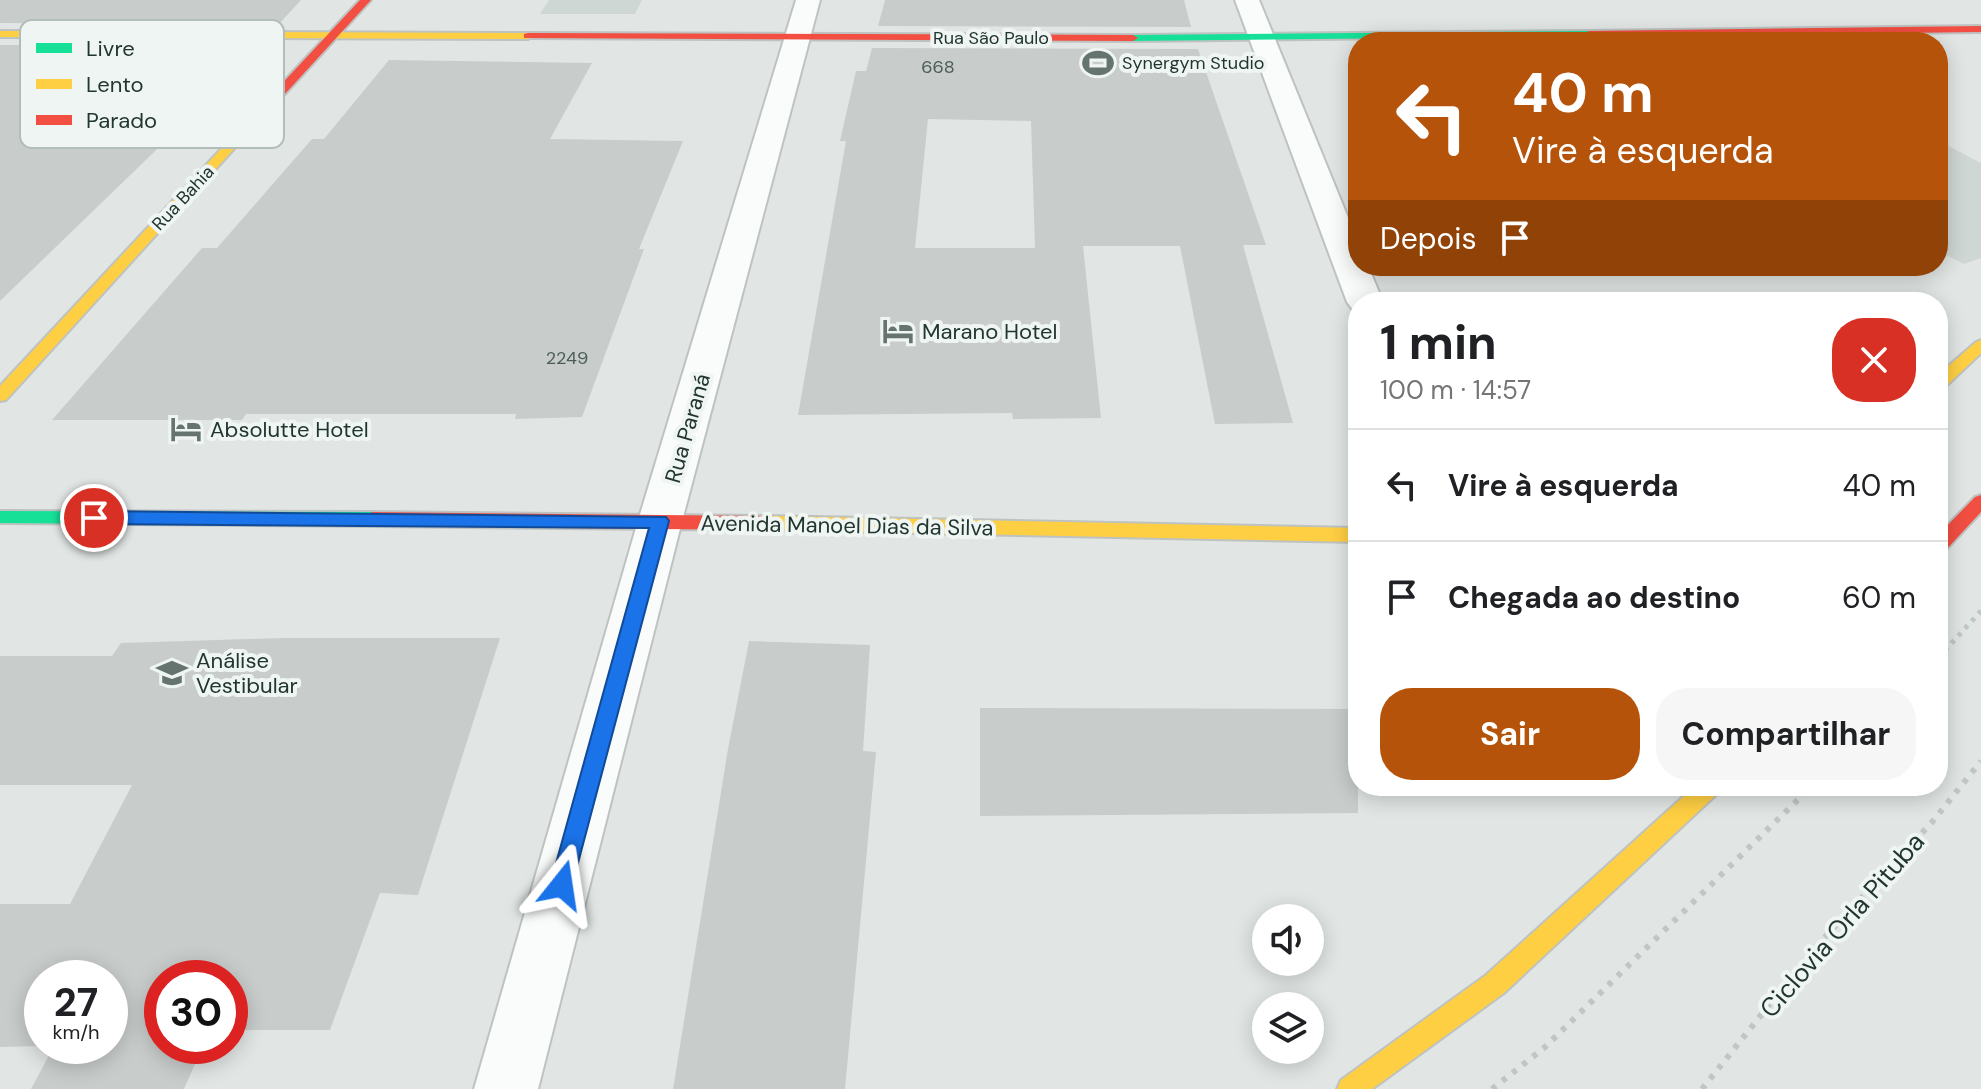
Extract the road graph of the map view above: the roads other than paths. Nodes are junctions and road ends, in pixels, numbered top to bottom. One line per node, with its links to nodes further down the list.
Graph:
1 (366, 0): 10 (street, Rua Bahia)
2 (1247, 0): 12 (street)
3 (1907, 11): 5 (street)
4 (803, 18): 10 (street, Rua São Paulo); 12 (street, Rua São Paulo); 21 (street, Rua Paraná)
5 (1979, 29): 6 (street, Rua São Paulo)
6 (1740, 32)
7 (0, 34): 8 (street, Rua São Paulo)
8 (20, 34)
9 (284, 35): 10 (street, Rua São Paulo)
10 (335, 35): 13 (street, Rua Bahia)
11 (1348, 37): 12 (street, Rua São Paulo)
12 (1263, 38): 15 (street)
13 (284, 90)
14 (230, 148): 18 (street, Rua Bahia)
15 (1348, 258)
16 (1981, 345): 17 (street)
17 (1948, 375)
18 (0, 396)
19 (1981, 501): 23 (street)
20 (0, 517): 21 (street, Avenida Manoel Dias da Silva)
21 (660, 521): 22 (street, Avenida Manoel Dias da Silva); 25 (street, Rua Paraná)
22 (1348, 535)
23 (1948, 536)
24 (1699, 796): 26 (street)
25 (506, 1089)
26 (1350, 1089)

